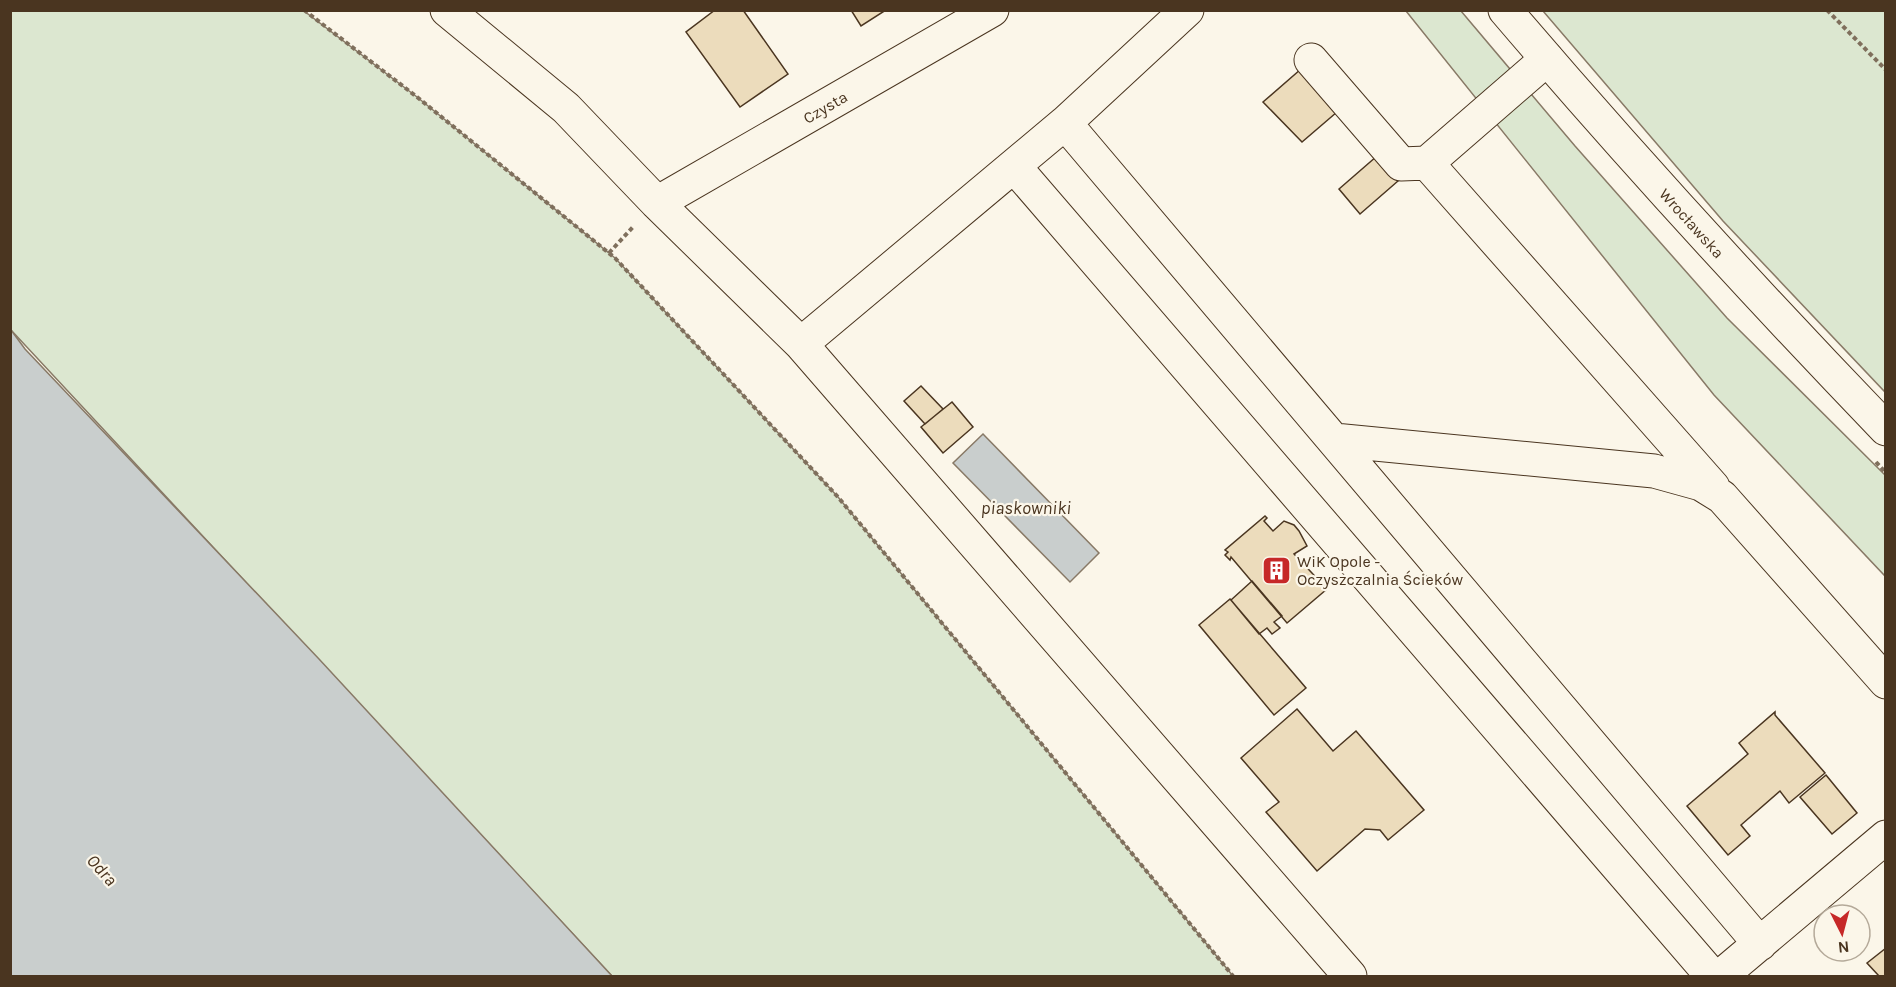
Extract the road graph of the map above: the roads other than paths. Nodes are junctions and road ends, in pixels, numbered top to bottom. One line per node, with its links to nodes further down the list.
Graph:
1 (447, 10): 10 (main road)
2 (992, 10): 10 (main road, Czysta)
3 (1187, 10): 7 (main road)
4 (1505, 10): 5 (main road, Wrocławska)
5 (1547, 59): 8 (main road); 12 (main road, Wrocławska)
6 (1311, 60): 8 (main road)
7 (1065, 123): 9 (main road); 13 (main road)
8 (1427, 163): 14 (main road)
9 (1014, 166): 11 (main road); 19 (main road)
10 (657, 203): 11 (main road)
11 (801, 344): 18 (main road)
12 (1886, 429)
13 (1334, 440): 14 (main road); 17 (main road)
14 (1722, 497): 15 (main road)
15 (1886, 682)
16 (1886, 837): 17 (main road)
17 (1760, 944): 20 (main road)
18 (1350, 976)
19 (1712, 976)
20 (1721, 976)

